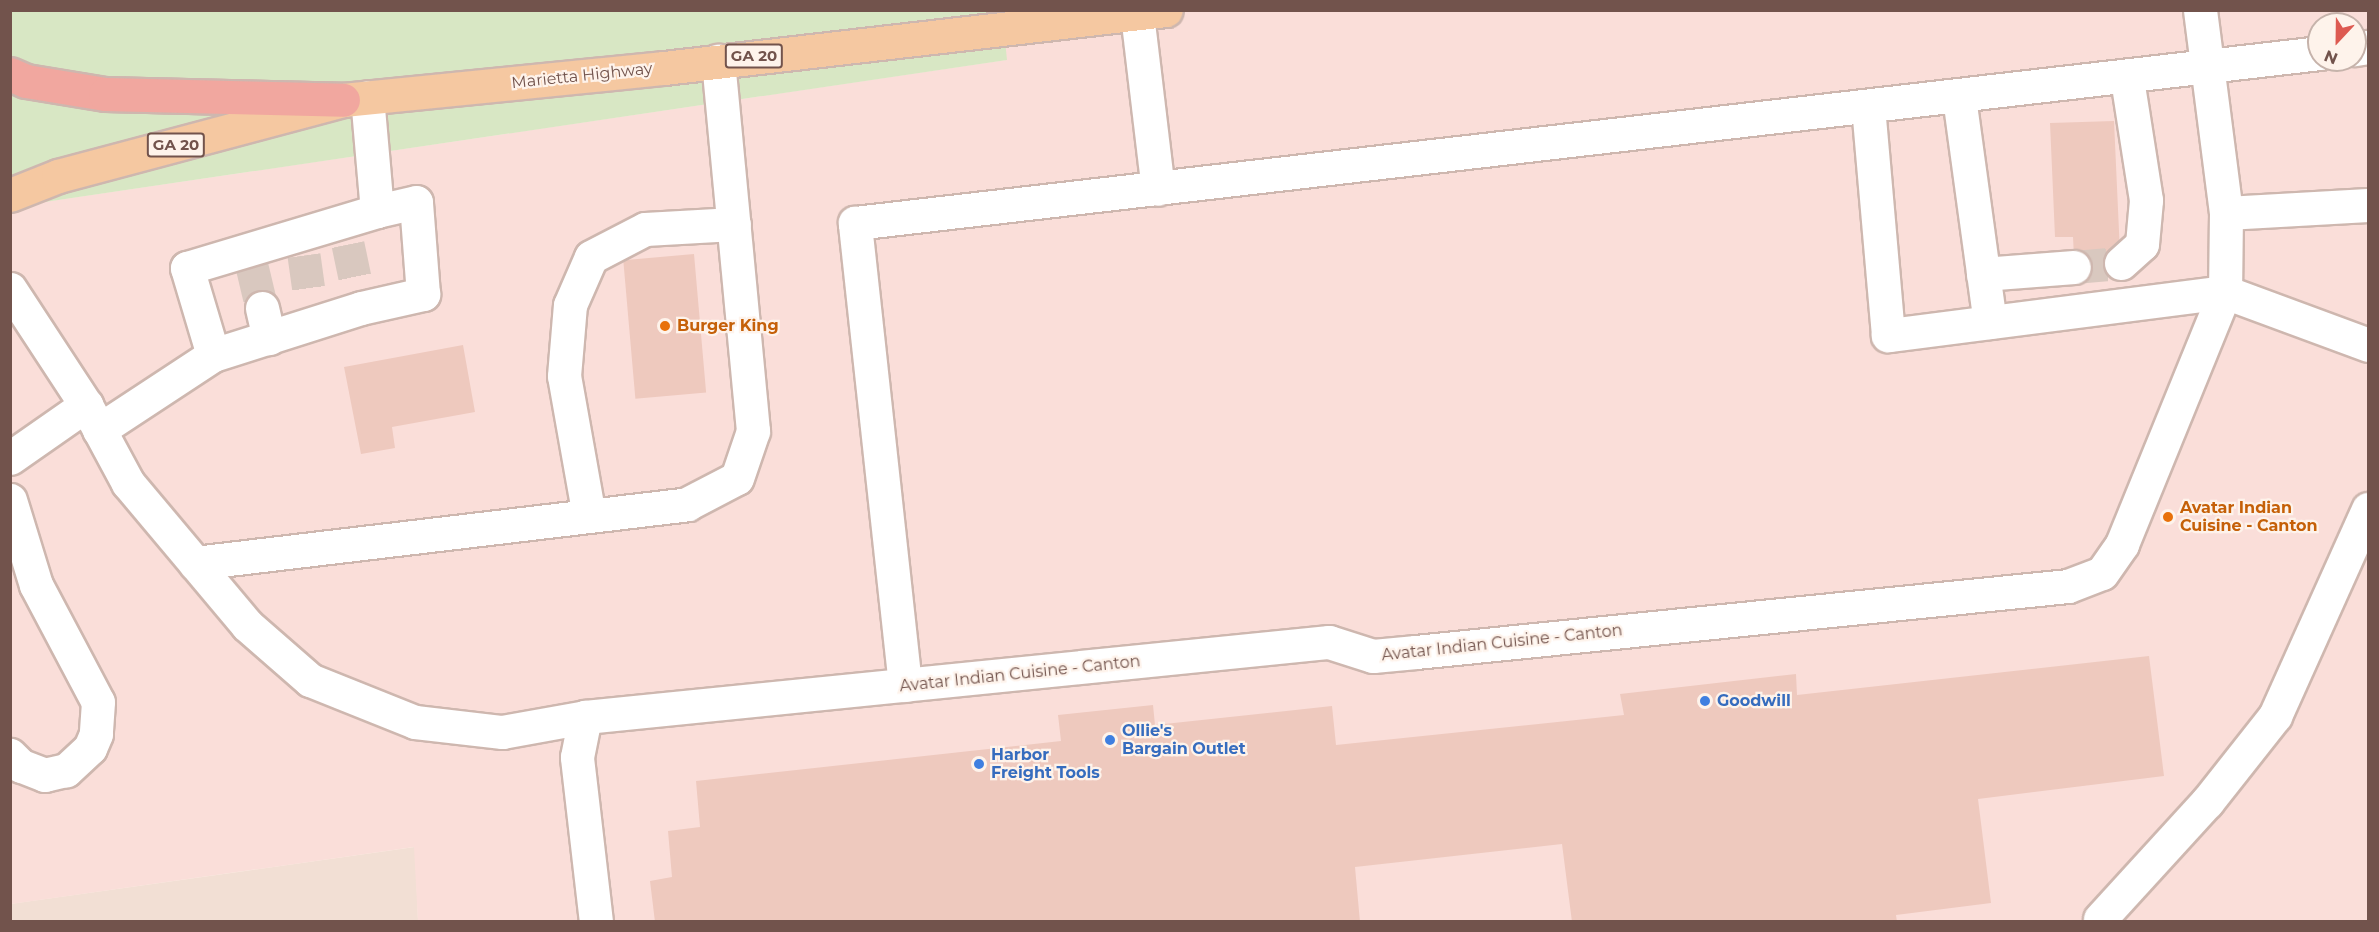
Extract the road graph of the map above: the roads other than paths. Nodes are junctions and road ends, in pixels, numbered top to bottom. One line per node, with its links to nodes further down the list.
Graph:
1 (2200, 10): 5 (lane)
2 (1151, 12): 4 (main road, Marietta Highway / GA 20); 11 (lane)
3 (2307, 55): 5 (lane)
4 (718, 61): 9 (main road, Marietta Highway / GA 20); 16 (lane)
5 (2205, 69): 7 (lane); 15 (lane)
6 (10, 74): 9 (highway, GA 20)
7 (2127, 78): 8 (lane); 17 (lane)
8 (1959, 97): 10 (lane); 19 (lane)
9 (355, 99): 12 (main road, Marietta Highway / GA 20); 14 (lane)
10 (1868, 107): 11 (lane); 22 (lane)
11 (1158, 189): 33 (lane)
12 (10, 195)
13 (2368, 205): 15 (lane)
14 (377, 211): 24 (lane); 24 (lane)
15 (2226, 213): 21 (lane)
16 (734, 224): 29 (lane); 29 (lane)
17 (2121, 263)
18 (2074, 267): 19 (lane)
19 (1983, 274): 22 (lane)
20 (10, 289): 25 (lane, Avatar Indian Cuisine - Canton)
21 (2225, 292): 22 (lane); 23 (lane); 33 (lane, Avatar Indian Cuisine - Canton)
22 (1990, 322)
23 (2368, 345)
24 (213, 356): 25 (lane)
25 (93, 417): 26 (lane); 30 (lane, Avatar Indian Cuisine - Canton)
26 (10, 458)
27 (10, 500): 32 (lane)
28 (2368, 509): 36 (lane)
29 (589, 516): 30 (lane)
30 (195, 563): 34 (lane, Avatar Indian Cuisine - Canton)
31 (10, 570): 32 (lane)
32 (40, 591): 35 (lane)
33 (905, 685): 34 (lane, Avatar Indian Cuisine - Canton)
34 (585, 717): 37 (lane)
35 (10, 755)
36 (2100, 919)
37 (596, 921)

